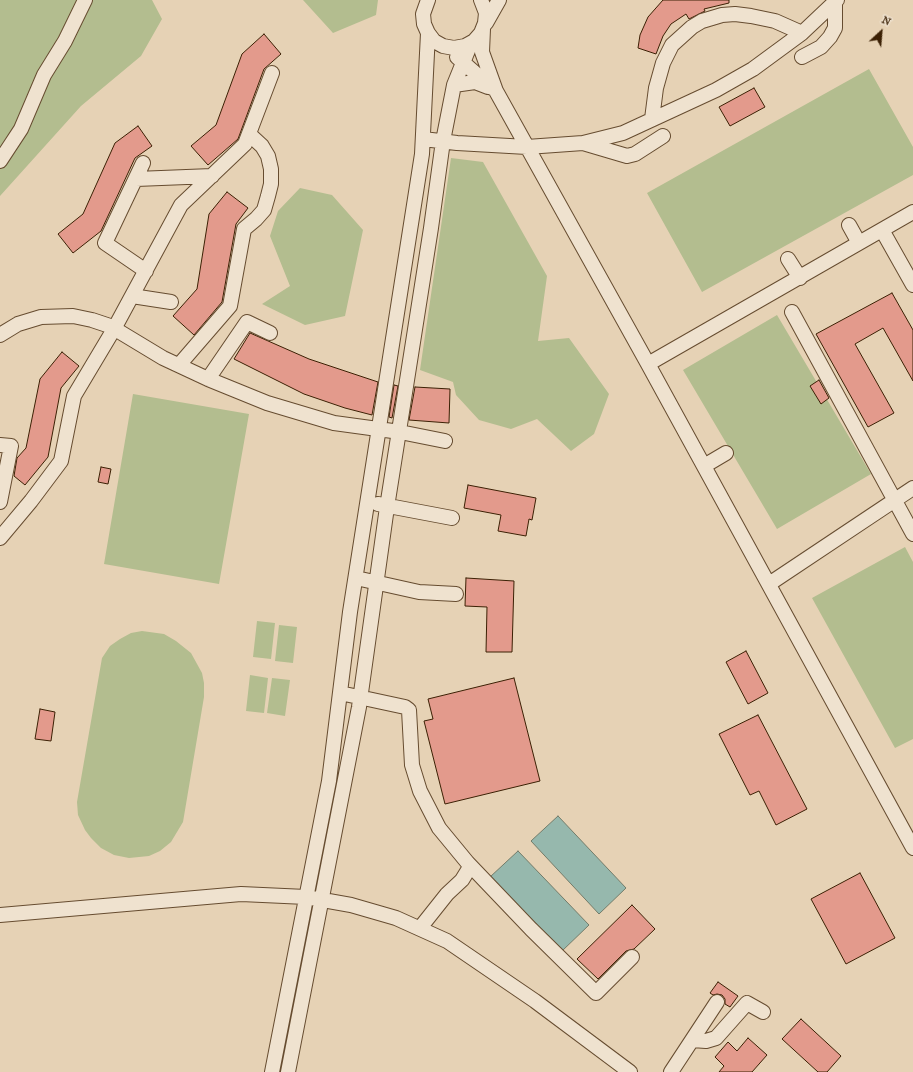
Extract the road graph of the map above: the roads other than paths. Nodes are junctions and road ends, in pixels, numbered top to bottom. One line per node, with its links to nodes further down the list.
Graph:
1 (85, 0): 23 (lane)
2 (481, 0): 6 (lane)
3 (499, 0): 6 (lane)
4 (836, 1): 8 (lane); 11 (lane)
5 (425, 3): 7 (lane)
6 (484, 26): 9 (lane); 15 (lane)
7 (428, 33): 10 (lane); 19 (lane)
8 (802, 33): 16 (lane); 16 (lane)
9 (471, 43): 10 (lane); 12 (lane)
10 (443, 46): 12 (lane)
11 (802, 57)
12 (463, 62): 14 (lane); 15 (lane)
13 (272, 74): 17 (lane)
14 (454, 85): 15 (lane); 20 (lane)
15 (496, 91): 22 (lane)
16 (652, 119): 21 (lane)
17 (249, 134): 25 (lane); 42 (lane)
18 (663, 136): 21 (lane)
19 (423, 139): 20 (lane); 44 (lane)
20 (443, 141): 22 (lane); 45 (lane)
21 (583, 143): 22 (lane)
22 (527, 147): 41 (lane)
23 (0, 161)
24 (143, 163): 26 (lane)
25 (212, 176): 26 (lane); 32 (lane)
26 (136, 179): 32 (lane)
27 (913, 212): 29 (lane)
28 (850, 225): 30 (lane)
29 (882, 230): 30 (lane); 34 (lane)
30 (859, 243): 33 (lane)
31 (788, 259): 33 (lane)
32 (146, 270): 35 (lane)
33 (800, 278): 41 (lane)
34 (913, 285)
35 (132, 296): 36 (lane); 38 (lane)
36 (171, 302)
37 (792, 312): 51 (lane)
38 (114, 329): 40 (lane); 42 (lane); 57 (lane)
39 (270, 333): 43 (lane)
40 (0, 335)
41 (648, 364): 49 (lane)
42 (179, 365): 43 (lane)
43 (208, 379): 44 (lane)
44 (379, 429): 45 (lane); 53 (lane)
45 (400, 432): 46 (lane); 54 (lane)
46 (445, 441)
47 (0, 445): 52 (lane)
48 (726, 453): 49 (lane)
49 (704, 466): 60 (lane)
50 (913, 488): 51 (lane)
51 (894, 500): 56 (lane); 60 (lane)
52 (0, 502)
53 (368, 502): 54 (lane); 58 (lane)
54 (387, 507): 55 (lane); 59 (lane)
55 (452, 518)
56 (913, 534)
57 (0, 538)
58 (356, 578): 59 (lane); 62 (lane)
59 (376, 583): 61 (lane); 63 (lane)
60 (769, 584): 64 (lane)
61 (456, 594)
62 (340, 693): 63 (lane); 66 (lane)
63 (360, 698): 65 (lane); 67 (lane)
64 (913, 848)
65 (467, 862): 69 (lane); 70 (lane)
66 (306, 897): 67 (lane); 68 (lane); 74 (lane)
67 (321, 900): 69 (lane); 75 (lane)
68 (0, 915)
69 (420, 928): 76 (lane)
70 (632, 958)
71 (717, 1002): 73 (lane)
72 (763, 1012): 73 (lane)
73 (692, 1040): 77 (lane)
74 (272, 1072)
75 (288, 1072)
76 (630, 1072)
77 (671, 1072)

